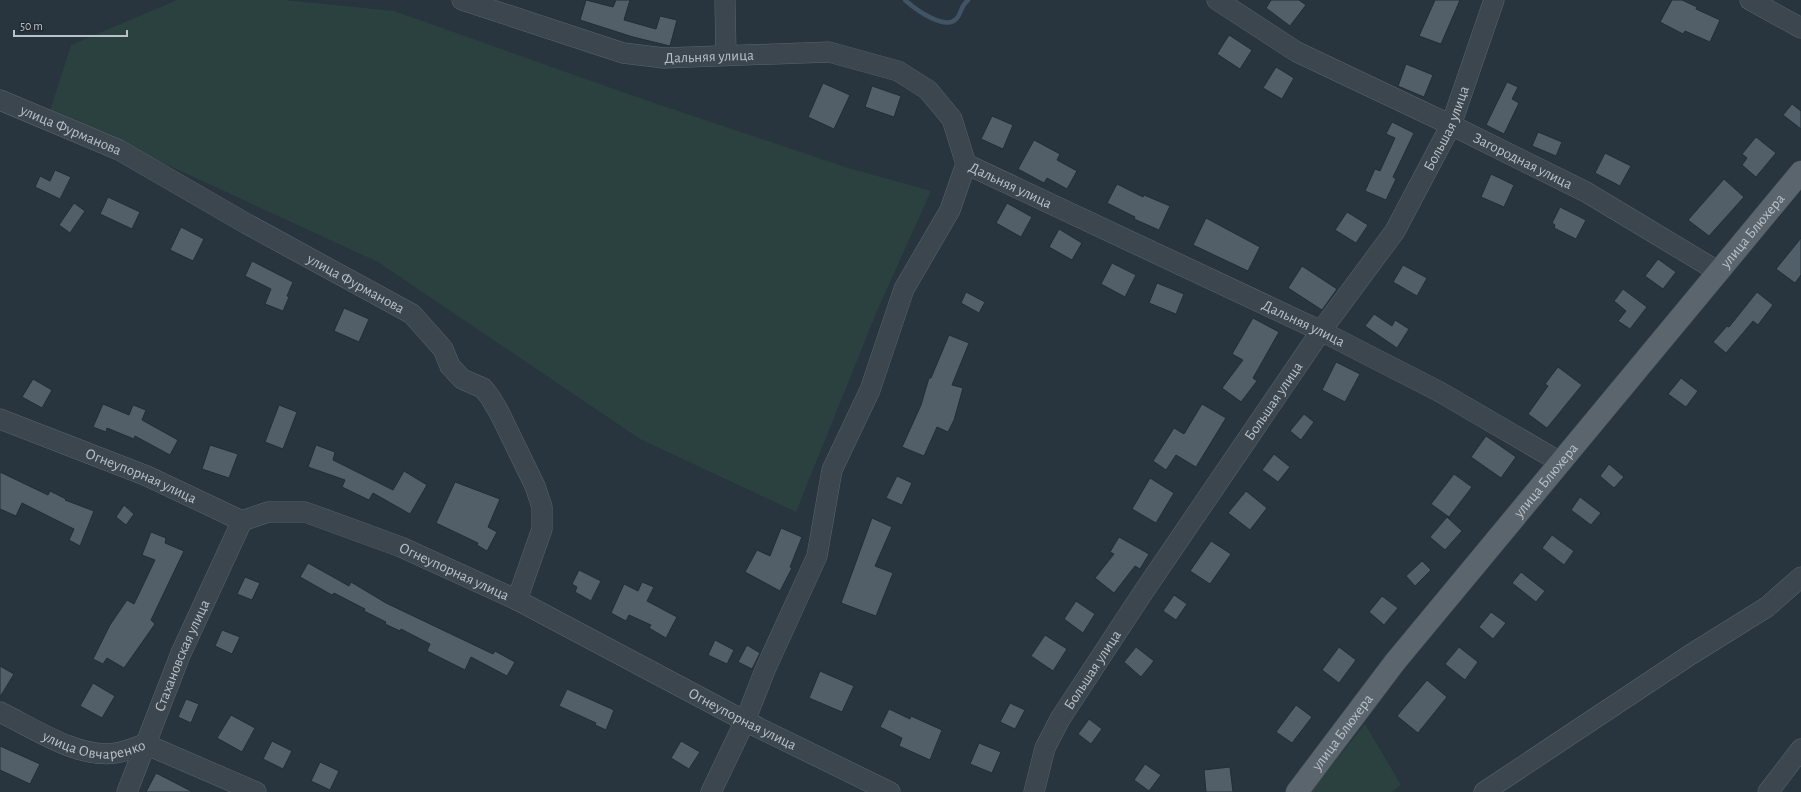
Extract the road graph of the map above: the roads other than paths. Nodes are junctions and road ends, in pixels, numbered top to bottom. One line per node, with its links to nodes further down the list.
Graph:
1 (462, 0): 7 (street, Дальняя улица)
2 (726, 0): 7 (street)
3 (1217, 0): 9 (street, Загородная улица)
4 (1494, 0): 9 (street, Большая улица)
5 (1750, 0): 6 (street)
6 (1801, 28)
7 (726, 55): 10 (street, Дальняя улица)
8 (0, 100): 18 (street, улица Фурманова)
9 (1452, 125): 12 (street, Загородная улица); 13 (street, Большая улица)
10 (966, 164): 13 (street, Дальняя улица); 20 (street)
11 (1801, 172): 12 (main road, улица Блюхера)
12 (1719, 272): 15 (main road, улица Блюхера)
13 (1322, 331): 15 (street, Дальняя улица); 27 (street, Большая улица)
14 (0, 419): 16 (street, Огнеупорная улица)
15 (1560, 462): 28 (main road, улица Блюхера)
16 (242, 521): 18 (street, Огнеупорная улица); 21 (street, Стахановская улица)
17 (1801, 576): 29 (street)
18 (517, 600): 20 (street, Огнеупорная улица)
19 (0, 712): 21 (street, улица Овчаренко)
20 (745, 721): 25 (street); 26 (street, Огнеупорная улица)
21 (145, 744): 23 (street, Стахановская улица); 24 (street, улица Овчаренко)
22 (1801, 749): 30 (street)
23 (127, 792)
24 (256, 792)
25 (711, 792)
26 (890, 792)
27 (1034, 792)
28 (1297, 792)
29 (1484, 792)
30 (1768, 792)

